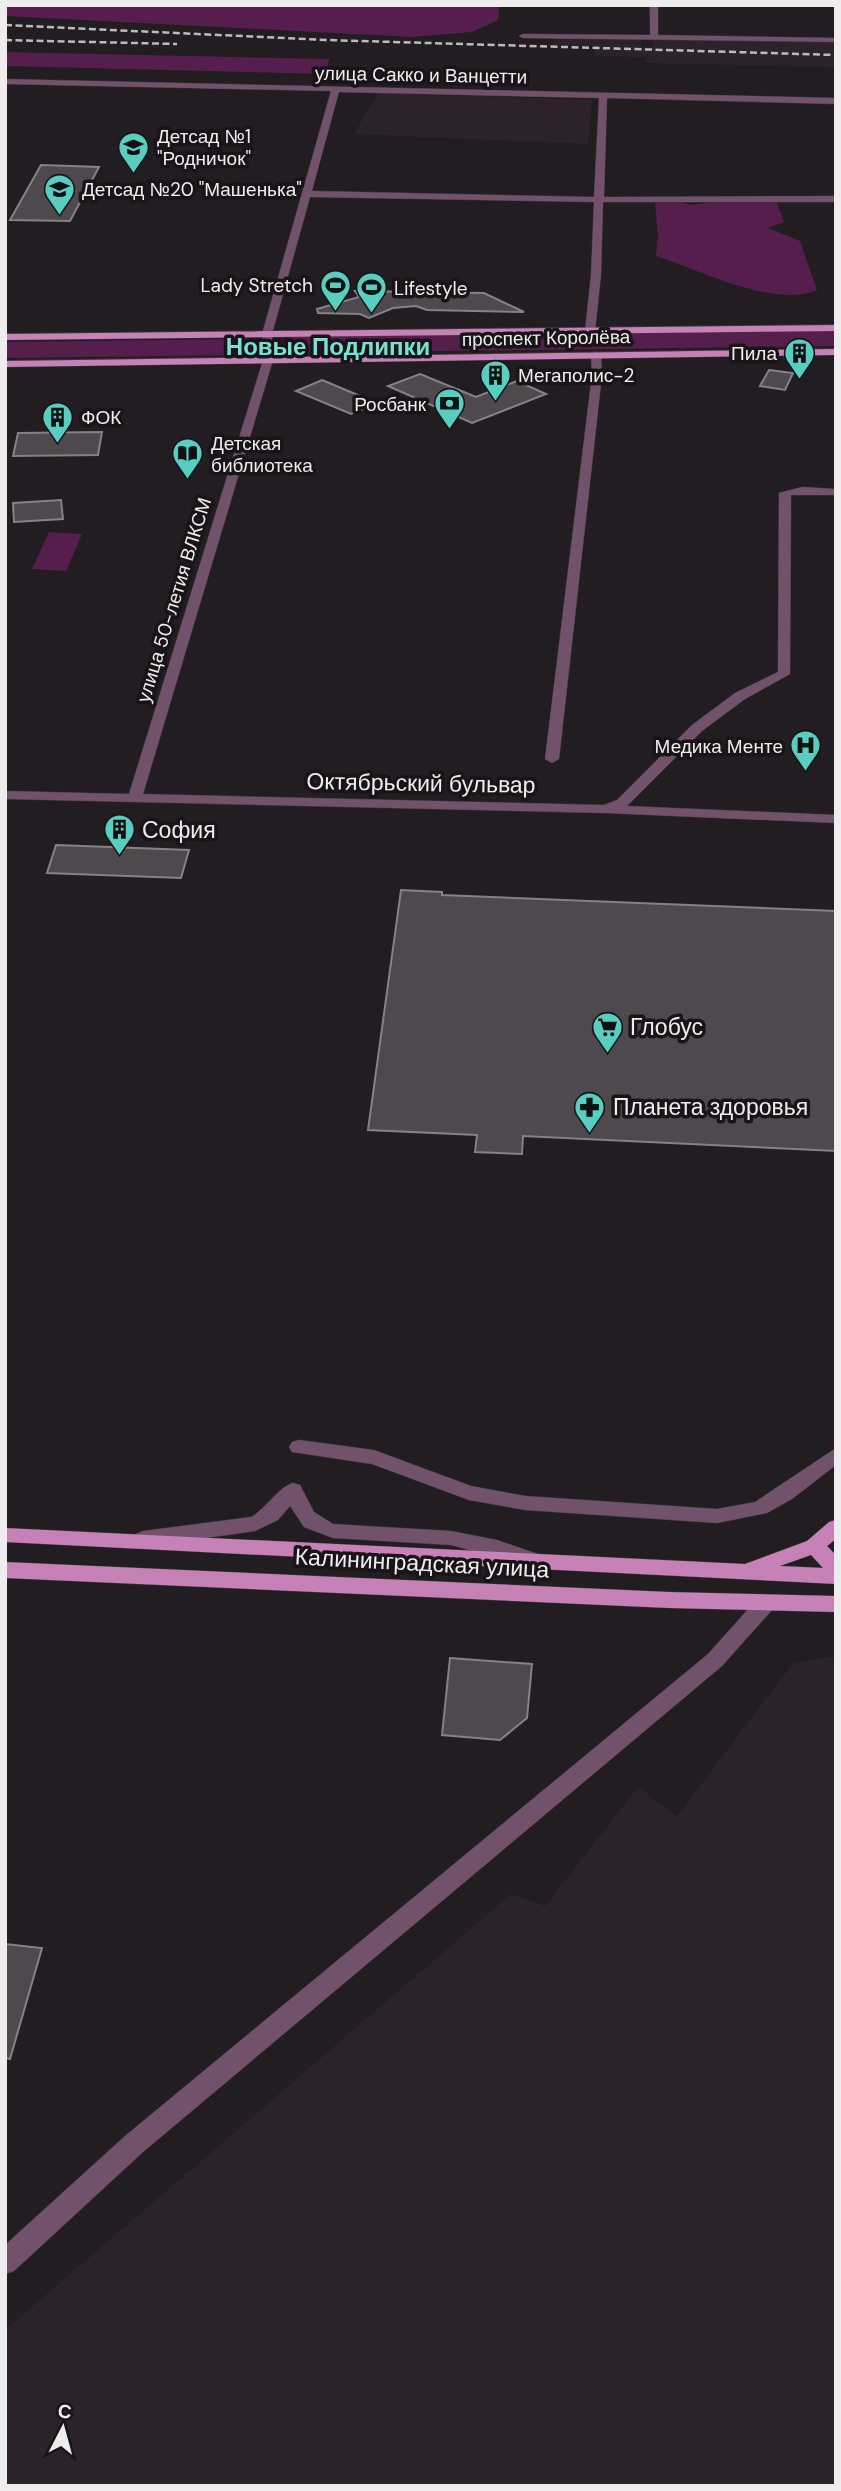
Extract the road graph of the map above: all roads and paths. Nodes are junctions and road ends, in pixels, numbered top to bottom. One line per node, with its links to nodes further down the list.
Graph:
1 (654, 5): 3 (street)
2 (523, 36): 3 (street)
3 (654, 37): 4 (street)
4 (836, 40)
5 (5, 81): 6 (street, улица Сакко и Ванцетти)
6 (336, 89): 7 (street, улица Сакко и Ванцетти); 9 (street, улица 50-летия ВЛКСМ)
7 (603, 96): 8 (street, улица Сакко и Ванцетти); 11 (street)
8 (836, 101)
9 (307, 194): 11 (street); 14 (street, улица 50-летия ВЛКСМ)
10 (836, 199): 11 (street)
11 (599, 200): 13 (street)
12 (836, 328): 13 (main road, проспект Королёва)
13 (590, 331): 14 (main road, проспект Королёва)
14 (267, 334): 15 (main road, проспект Королёва); 18 (street, улица 50-летия ВЛКСМ)
15 (5, 337)
16 (836, 352): 17 (main road, проспект Королёва)
17 (596, 355): 18 (main road, проспект Королёва); 21 (street)
18 (268, 360): 19 (main road, проспект Королёва); 23 (street, улица 50-летия ВЛКСМ)
19 (5, 363)
20 (836, 492): 24 (street)
21 (552, 759)
22 (5, 795): 23 (street, Октябрьский бульвар)
23 (135, 798): 24 (street, Октябрьский бульвар)
24 (605, 809): 25 (street, Октябрьский бульвар)
25 (836, 818)
26 (299, 1447): 27 (street)
27 (836, 1455)
28 (836, 1527): 31 (main road)
29 (5, 1535): 30 (main road, Калининградская улица)
30 (131, 1541): 32 (main road, Калининградская улица); 32 (street, Калининградская улица)
31 (814, 1546): 33 (main road); 35 (main road, Калининградская улица)
32 (535, 1561): 35 (main road, Калининградская улица)
33 (836, 1568)
34 (5, 1570): 37 (main road, Калининградская улица)
35 (739, 1570): 36 (main road, Калининградская улица)
36 (836, 1576)
37 (765, 1604): 38 (main road, Калининградская улица); 39 (street)
38 (836, 1604)
39 (5, 2262)

